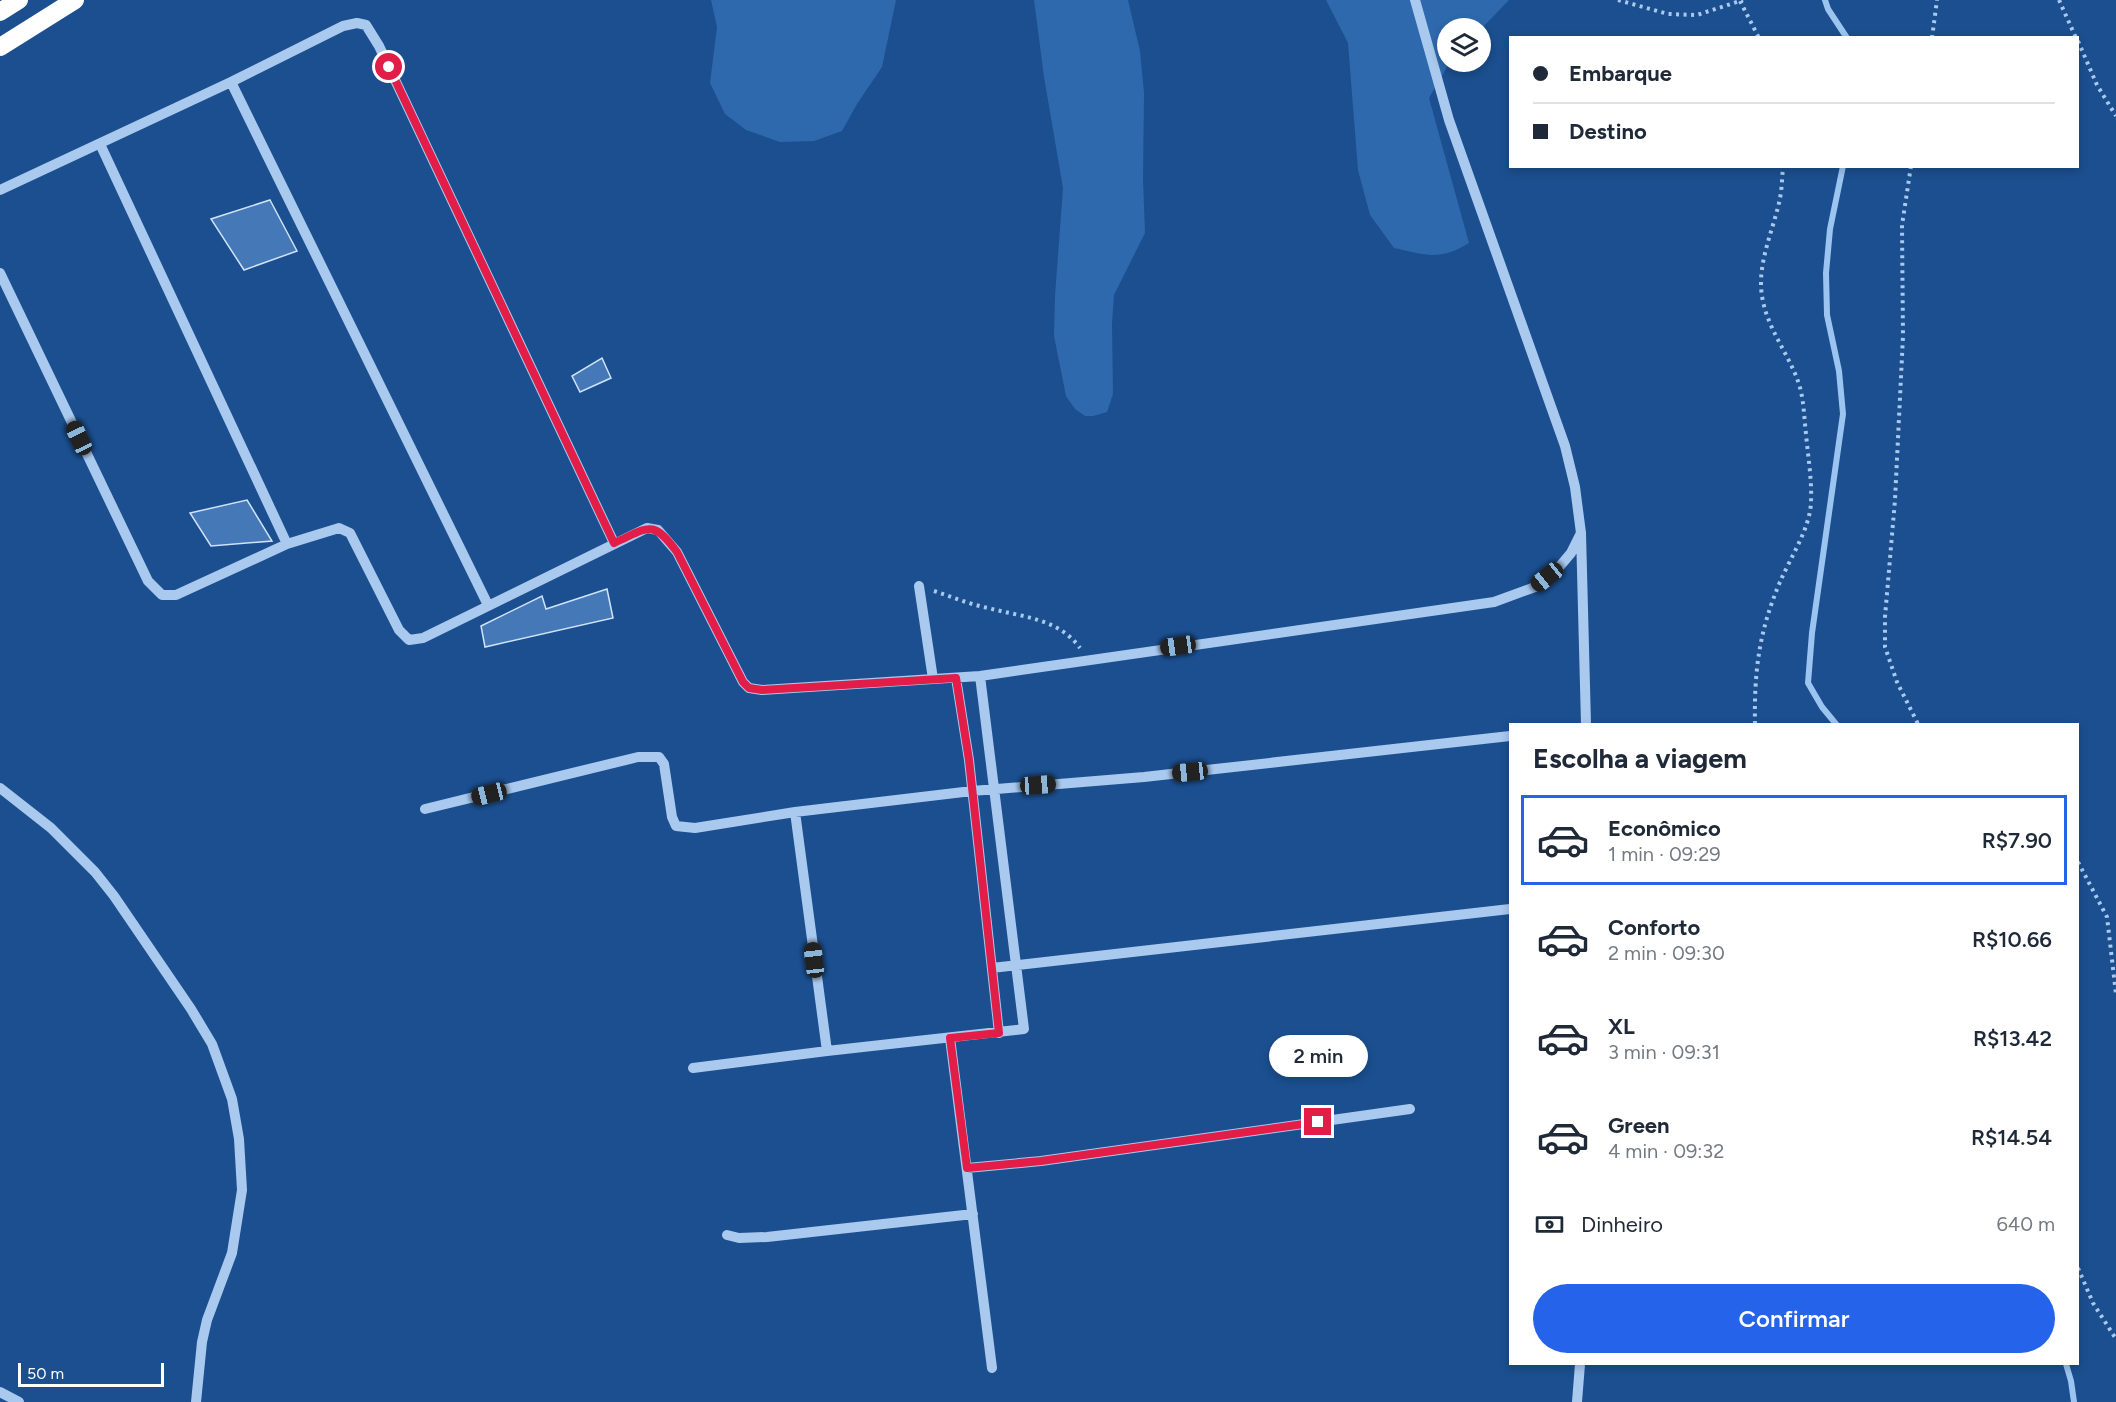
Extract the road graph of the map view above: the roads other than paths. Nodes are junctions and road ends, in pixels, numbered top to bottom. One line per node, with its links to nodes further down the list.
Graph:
1 (20, 0): 4 (highway)
2 (75, 0): 5 (highway)
3 (1415, 0): 10 (street)
4 (0, 12)
5 (0, 47)
6 (231, 82): 7 (street); 11 (street); 14 (street)
7 (100, 144): 8 (street); 12 (street)
8 (0, 190)
9 (0, 273): 12 (street)
10 (1581, 533): 15 (street); 18 (street)
11 (614, 543): 14 (street); 17 (street)
12 (287, 544): 14 (street)
13 (919, 586): 17 (street)
14 (488, 605)
15 (980, 676): 16 (street); 21 (street)
16 (956, 678): 17 (street); 22 (street)
17 (933, 679)
18 (1586, 723)
19 (1509, 736): 21 (street)
20 (0, 788): 40 (street)
21 (995, 789): 22 (street); 26 (street)
22 (972, 790): 24 (street); 27 (street)
23 (425, 809): 24 (street)
24 (795, 812): 30 (street)
25 (1509, 909): 26 (street)
26 (1016, 966): 27 (street); 28 (street)
27 (992, 968): 28 (street)
28 (999, 1033): 29 (street)
29 (950, 1038): 30 (street); 33 (street)
30 (827, 1051): 31 (street)
31 (693, 1068)
32 (1410, 1109): 33 (street)
33 (967, 1168): 34 (street)
34 (973, 1214): 35 (street); 37 (street)
35 (727, 1235)
36 (1580, 1365): 41 (street)
37 (992, 1368)
38 (0, 1392): 39 (street)
39 (19, 1402)
40 (196, 1402)
41 (1577, 1402)

